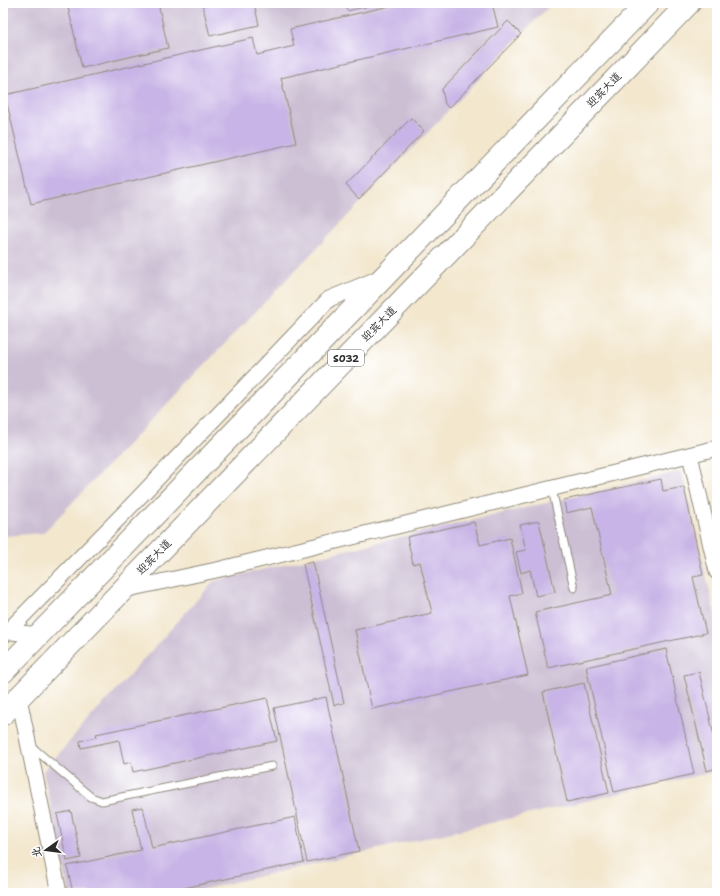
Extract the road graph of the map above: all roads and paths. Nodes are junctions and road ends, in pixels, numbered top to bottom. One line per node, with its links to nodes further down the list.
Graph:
1 (648, 3): 3 (main road, S032)
2 (689, 3): 9 (main road, 迎宾大道 / S032)
3 (384, 276): 10 (street); 11 (main road, S032)
4 (717, 448): 5 (street)
5 (690, 455): 6 (street); 7 (street)
6 (552, 489): 8 (lane); 9 (street)
7 (717, 572)
8 (574, 588)
9 (123, 590): 13 (main road, 迎宾大道 / S032)
10 (4, 633): 11 (street)
11 (39, 635): 12 (main road, S032)
12 (3, 672)
13 (19, 698): 14 (main road, 迎宾大道 / S032); 15 (street)
14 (3, 714)
15 (28, 744): 16 (lane); 17 (street)
16 (272, 766)
17 (59, 893)

